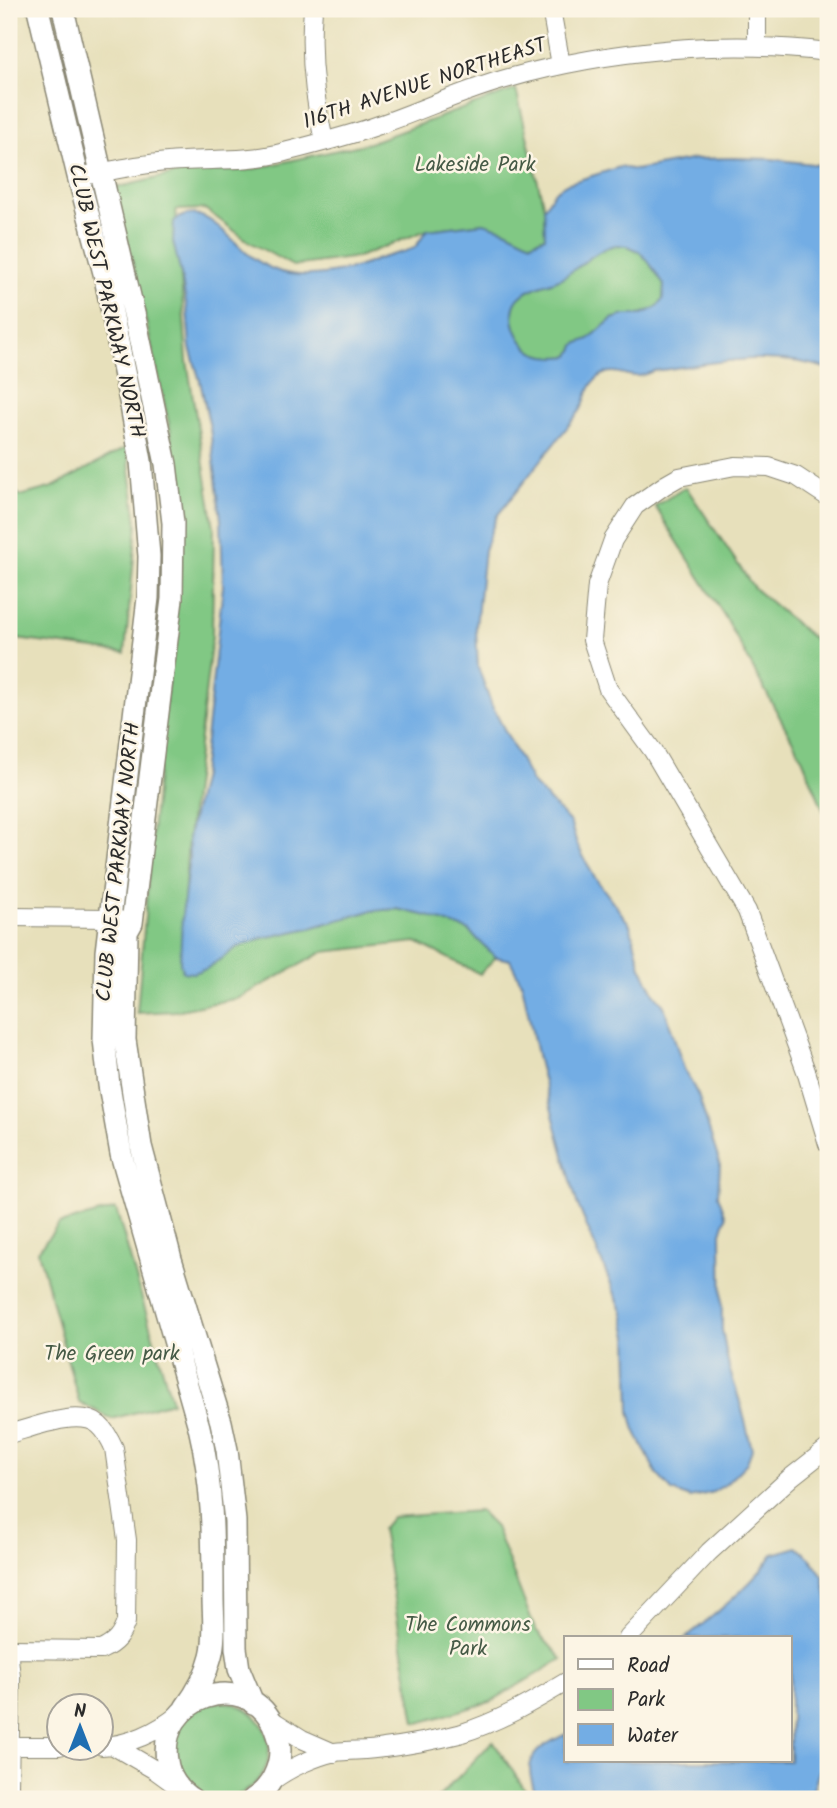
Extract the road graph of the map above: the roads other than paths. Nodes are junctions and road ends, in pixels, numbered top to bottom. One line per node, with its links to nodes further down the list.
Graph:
1 (38, 9): 11 (street, CLUB WEST PARKWAY NORTH)
2 (64, 9): 10 (street)
3 (313, 9): 9 (street)
4 (551, 9): 8 (street)
5 (757, 9): 6 (street)
6 (757, 47): 7 (street, 116TH AVENUE NORTHEAST); 8 (street, 116TH AVENUE NORTHEAST)
7 (828, 52)
8 (561, 65): 9 (street, 116TH AVENUE NORTHEAST)
9 (324, 141): 10 (street, 116TH AVENUE NORTHEAST)
10 (102, 172): 11 (street, 116TH AVENUE NORTHEAST); 15 (street)
11 (78, 176): 14 (street, CLUB WEST PARKWAY NORTH)
12 (828, 497): 16 (street)
13 (9, 917): 14 (street)
14 (110, 918): 15 (street); 25 (street, CLUB WEST PARKWAY NORTH)
15 (132, 923): 23 (street)
16 (828, 1144)
17 (9, 1434): 20 (street)
18 (828, 1448): 19 (street)
19 (630, 1636)
20 (9, 1649)
21 (9, 1658): 24 (street)
22 (564, 1683): 31 (street)
23 (253, 1703): 25 (street); 26 (street)
24 (10, 1710): 28 (street)
25 (182, 1711): 27 (street); 33 (street, CLUB WEST PARKWAY NORTH)
26 (270, 1719): 31 (street); 32 (street)
27 (116, 1742)
28 (9, 1746): 29 (street); 35 (street)
29 (46, 1746)
30 (116, 1750): 33 (street)
31 (334, 1753): 32 (street)
32 (272, 1781): 34 (street)
33 (186, 1795)
34 (255, 1798)
35 (12, 1799)

